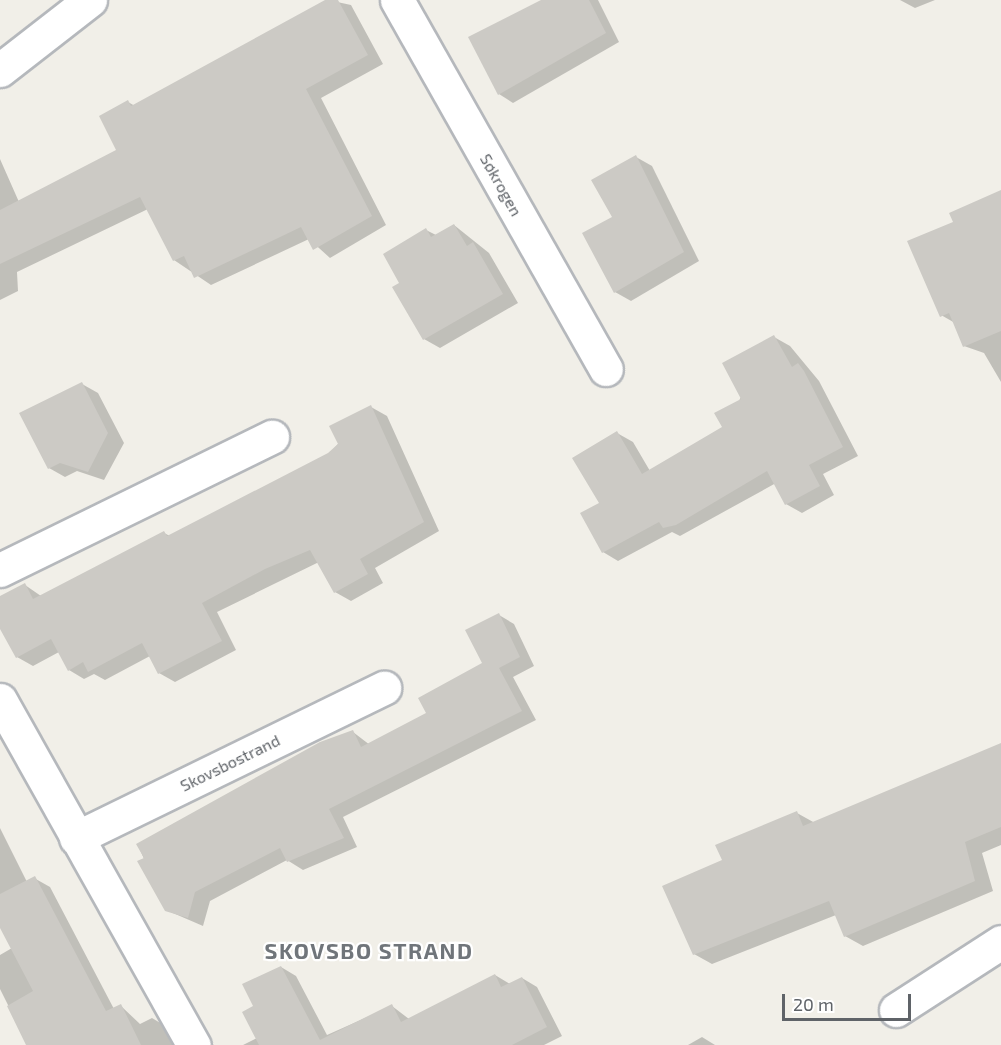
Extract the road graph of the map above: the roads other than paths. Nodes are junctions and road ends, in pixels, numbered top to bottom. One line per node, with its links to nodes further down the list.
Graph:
1 (90, 0): 3 (street)
2 (397, 0): 4 (street, Søkrogen)
3 (0, 70)
4 (606, 369)
5 (272, 437): 6 (street)
6 (0, 570)
7 (384, 688): 9 (street, Skovsbostrand)
8 (0, 700): 9 (street)
9 (76, 838): 12 (street)
10 (1001, 942): 11 (street)
11 (896, 1010)
12 (194, 1045)

